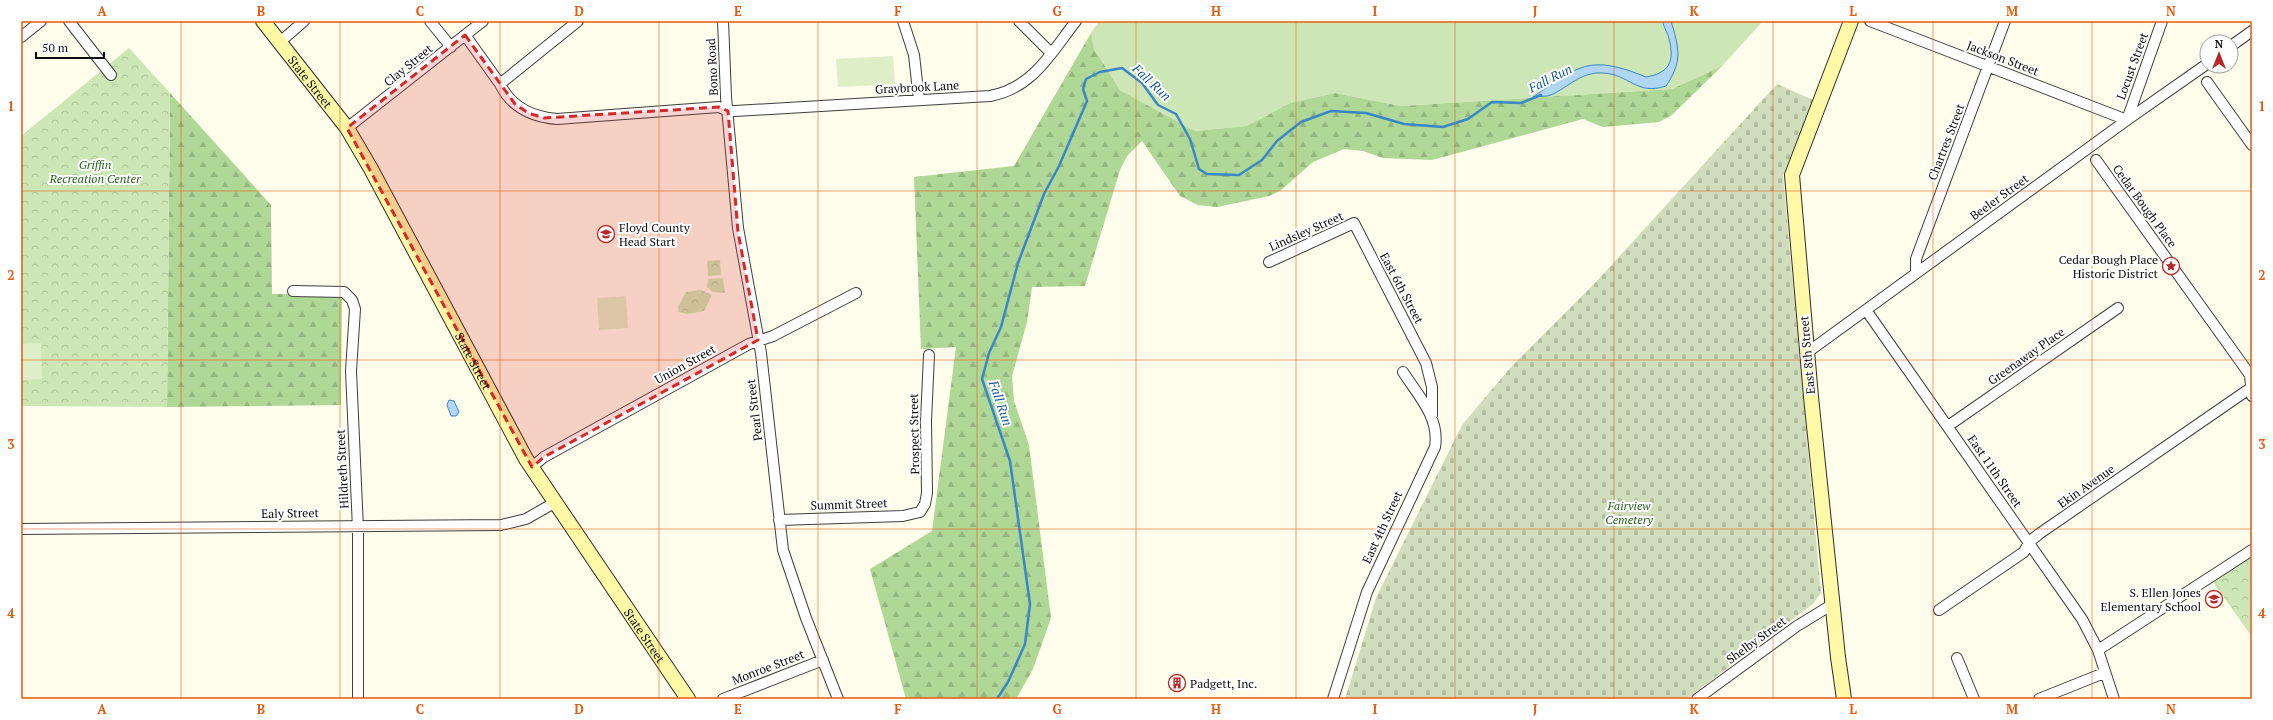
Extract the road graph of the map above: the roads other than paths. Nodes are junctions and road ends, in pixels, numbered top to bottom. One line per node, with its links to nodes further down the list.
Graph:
1 (41, 21): 18 (street)
2 (69, 21): 25 (street)
3 (263, 21): 20 (main road, State Street)
4 (304, 21): 20 (street)
5 (430, 21): 21 (street)
6 (483, 21): 17 (street, Clay Street)
7 (578, 21): 27 (street)
8 (723, 21): 29 (street, Bono Road)
9 (903, 21): 28 (street)
10 (1019, 21): 22 (street)
11 (1076, 21): 22 (street, Graybrook Lane)
12 (1851, 21): 42 (main road, East 8th Street)
13 (1870, 21): 23 (street, Jackson Street)
14 (2005, 21): 23 (street, Chartres Street)
15 (2162, 21): 30 (street, Locust Street)
16 (2252, 31): 19 (street)
17 (465, 35): 21 (street, Clay Street); 27 (street, Graybrook Lane)
18 (21, 37)
19 (2239, 40)
20 (280, 42): 31 (main road, State Street)
21 (451, 47): 31 (street, Clay Street)
22 (1051, 53): 28 (street, Graybrook Lane)
23 (1988, 66): 30 (street, Jackson Street); 36 (street, Chartres Street)
24 (2199, 70): 30 (street, Beeler Street)
25 (111, 75)
26 (2207, 82): 32 (street)
27 (500, 84): 29 (street, Graybrook Lane)
28 (919, 100): 29 (street, Graybrook Lane)
29 (728, 111): 41 (street, Pearl Street)
30 (2127, 120): 36 (street, Beeler Street)
31 (348, 128): 48 (main road, State Street)
32 (2252, 145)
33 (2096, 160): 45 (street, Cedar Bough Place)
34 (1354, 223): 35 (street, Lindsley Street); 46 (street, East 6th Street)
35 (1269, 262)
36 (1916, 273): 40 (street, Beeler Street)
37 (293, 291): 52 (street, Hildreth Street)
38 (856, 293): 41 (street, Union Street)
39 (2118, 308): 47 (street, Greenaway Place)
40 (1866, 310): 42 (street, Beeler Street); 47 (street, East 11th Street)
41 (758, 340): 48 (street, Union Street); 51 (street, Pearl Street)
42 (1808, 352): 56 (main road, East 8th Street)
43 (929, 355): 50 (street, Prospect Street)
44 (1403, 372): 46 (street, East 4th Street)
45 (2252, 390): 54 (street, Ekin Avenue)
46 (1432, 415): 66 (street, East 4th Street)
47 (1948, 426): 54 (street, East 11th Street)
48 (532, 467): 49 (main road, State Street)
49 (554, 503): 52 (street, Ealy Street); 63 (main road, State Street)
50 (920, 512): 51 (street, Summit Street)
51 (779, 520): 60 (street, Pearl Street)
52 (358, 526): 53 (street, Ealy Street); 62 (street, Hildreth Street)
53 (21, 529)
54 (2029, 542): 57 (street, Ekin Avenue); 58 (street, East 11th Street)
55 (2252, 550): 58 (street)
56 (1833, 604): 67 (street, Shelby Street); 68 (main road, East 8th Street)
57 (1939, 610)
58 (2098, 650): 61 (street, East 11th Street)
59 (1957, 658): 69 (street)
60 (823, 660): 64 (street, Monroe Street); 65 (street, Pearl Street)
61 (2104, 673): 70 (street); 71 (street, East 11th Street)
62 (358, 699)
63 (688, 699)
64 (723, 699)
65 (838, 699)
66 (1333, 699)
67 (1697, 699)
68 (1844, 699)
69 (1974, 699)
70 (2039, 699)
71 (2114, 699)

